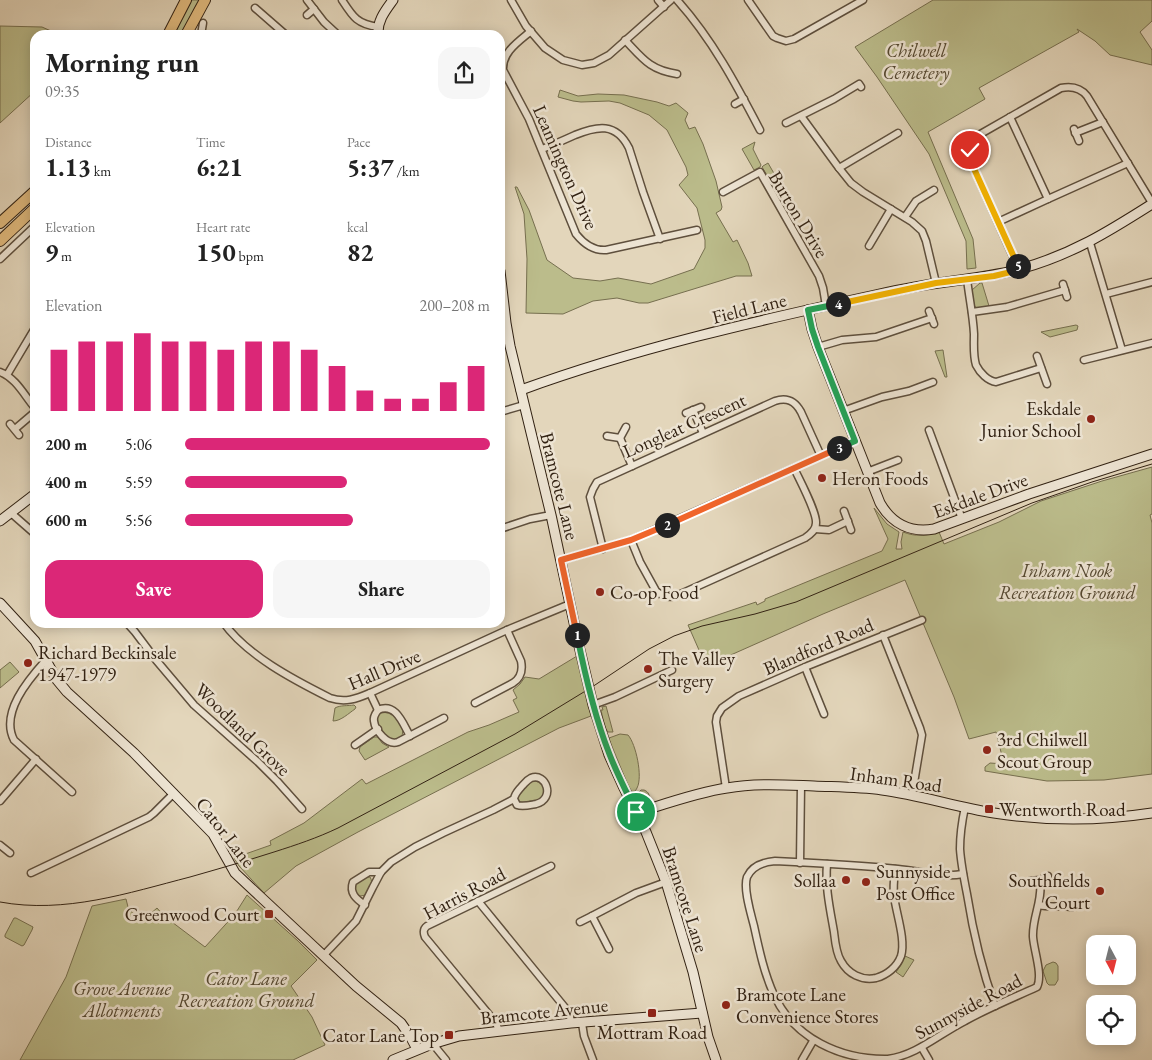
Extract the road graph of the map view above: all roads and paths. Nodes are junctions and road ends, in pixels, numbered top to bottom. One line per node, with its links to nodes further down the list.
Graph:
1 (186, 0): 17 (main road)
2 (204, 0): 18 (main road)
3 (307, 0): 14 (street)
4 (342, 0): 22 (street)
5 (393, 0): 23 (street)
6 (511, 0): 24 (street)
7 (658, 0): 12 (street)
8 (671, 0): 12 (street)
9 (677, 0): 32 (street)
10 (748, 0): 11 (street)
11 (863, 0)
12 (664, 7): 25 (street)
13 (255, 8): 20 (street)
14 (314, 9): 15 (street); 21 (street)
15 (306, 15)
16 (203, 23): 19 (street)
17 (171, 30)
18 (189, 30)
19 (202, 30)
20 (280, 30)
21 (333, 30)
22 (376, 30)
23 (378, 30)
24 (530, 31): 25 (street); 26 (street, Leamington Drive)
25 (626, 40): 28 (street)
26 (505, 58)
27 (670, 64): 28 (street)
28 (667, 72): 29 (street)
29 (677, 74)
30 (505, 75): 42 (street, Leamington Drive)
31 (861, 87): 34 (street)
32 (744, 99): 33 (street); 38 (street)
33 (735, 104)
34 (801, 116): 37 (street); 45 (street)
35 (1010, 117): 36 (street); 50 (street); 56 (street)
36 (1103, 122): 41 (street); 44 (street)
37 (786, 123)
38 (760, 130)
39 (898, 133): 40 (street)
40 (884, 142): 43 (street); 45 (street)
41 (1079, 142)
42 (542, 149): 62 (street, Leamington Drive); 62 (street)
43 (888, 150)
44 (1128, 163): 50 (street); 52 (street)
45 (839, 168): 53 (street)
46 (934, 190): 48 (street)
47 (723, 192): 73 (street, Burton Drive)
48 (927, 194): 51 (street); 55 (street)
49 (30, 196): 57 (main road)
50 (1048, 199): 56 (street)
51 (931, 200)
52 (1152, 204): 64 (street, Field Lane)
53 (891, 209): 55 (street); 63 (street)
54 (30, 212): 61 (main road)
55 (905, 217): 70 (street)
56 (998, 222): 67 (street)
57 (0, 223)
58 (697, 230): 62 (street, Leamington Drive)
59 (30, 231): 66 (street)
60 (866, 234): 63 (street)
61 (1, 237)
62 (660, 239)
63 (874, 239): 65 (street)
64 (1090, 242): 67 (street, Field Lane); 72 (street)
65 (869, 246)
66 (0, 259)
67 (1019, 270): 68 (street, Field Lane)
68 (967, 279): 70 (street, Field Lane); 75 (street)
69 (1152, 282): 72 (street)
70 (936, 283): 73 (street, Field Lane)
71 (1065, 290): 75 (street)
72 (1106, 294): 81 (street)
73 (826, 306): 74 (street, Field Lane)
74 (808, 310): 80 (street, Eskdale Drive); 88 (street, Field Lane)
75 (972, 312): 84 (street)
76 (505, 314): 88 (street, Bramcote Lane)
77 (932, 318): 80 (street)
78 (30, 335): 85 (street)
79 (1152, 343): 81 (street)
80 (818, 347): 93 (street, Eskdale Drive)
81 (1122, 350): 83 (street)
82 (1037, 356): 84 (street)
83 (1084, 360)
84 (1041, 368): 87 (street)
85 (3, 373): 89 (street)
86 (933, 382): 93 (street)
87 (1048, 384)
88 (521, 390): 90 (street, Bramcote Lane)
89 (30, 401)
90 (524, 405): 92 (street); 111 (street, Bramcote Lane)
91 (701, 407): 98 (street)
92 (505, 411)
93 (843, 411): 101 (street, Eskdale Drive)
94 (30, 416): 96 (street)
95 (626, 427): 100 (street)
96 (15, 429)
97 (929, 430): 112 (street)
98 (703, 433): 103 (street, Longleat Crescent); 105 (street, Longleat Crescent)
99 (608, 436): 100 (street)
100 (620, 438): 105 (street)
101 (855, 441): 103 (street); 107 (street, Eskdale Drive)
102 (1152, 454): 112 (street, Eskdale Drive)
103 (820, 456): 106 (street)
104 (898, 460): 107 (street)
105 (632, 466): 120 (street, Longleat Crescent)
106 (794, 468): 116 (street); 119 (street)
107 (868, 472): 112 (street, Eskdale Drive)
108 (30, 498): 110 (street)
109 (844, 512): 114 (street)
110 (11, 513): 113 (street); 117 (street)
111 (551, 515): 115 (street); 121 (street, Bramcote Lane)
112 (962, 519)
113 (0, 521)
114 (848, 522): 116 (street); 118 (street)
115 (505, 528)
116 (815, 529): 119 (street)
117 (30, 530)
118 (851, 530)
119 (631, 540): 120 (street)
120 (603, 549): 121 (street)
121 (561, 560): 123 (street, Bramcote Lane)
122 (0, 603): 129 (street, Cator Lane)
123 (570, 604): 127 (street, Hall Drive); 136 (street, Bramcote Lane)
124 (922, 620): 128 (street, Blandford Road)
125 (131, 628): 152 (street, Woodland Grove)
126 (228, 628): 134 (street, Hall Drive)
127 (507, 630): 134 (street, Hall Drive); 135 (street)
128 (883, 635): 130 (street, Blandford Road); 148 (street)
129 (46, 660): 143 (street); 147 (street, Cator Lane)
130 (805, 667): 138 (street); 145 (street, Blandford Road)
131 (672, 670): 132 (street)
132 (664, 674): 133 (street); 136 (street)
133 (668, 682)
134 (370, 693): 137 (street)
135 (475, 702)
136 (593, 705): 153 (street, Bramcote Lane)
137 (378, 710): 140 (street); 141 (street)
138 (824, 714)
139 (444, 718): 141 (street)
140 (378, 729): 141 (street); 142 (street)
141 (410, 736)
142 (355, 745)
143 (36, 759): 146 (street); 150 (street)
144 (801, 785): 145 (street, Inham Road); 148 (street, Inham Road); 157 (street)
145 (726, 788): 153 (street, Inham Road)
146 (72, 792)
147 (174, 794): 162 (street); 177 (street, Cator Lane)
148 (912, 795): 151 (street, Inham Road)
149 (514, 799): 149 (street); 161 (street)
150 (0, 801)
151 (965, 807): 154 (street, Inham Road); 163 (street)
152 (302, 809)
153 (636, 812): 167 (street, Bramcote Lane)
154 (1152, 813)
155 (0, 845): 156 (street)
156 (10, 853)
157 (800, 862): 158 (street, Sunnyside Road); 183 (street, Sunnyside Road)
158 (827, 864): 160 (street, Sunnyside Road); 160 (street)
159 (551, 866): 168 (street, Harris Road)
160 (896, 869): 163 (street, Sunnyside Road)
161 (381, 872): 169 (street); 169 (street)
162 (31, 873)
163 (963, 874): 178 (street)
164 (1048, 876): 165 (street)
165 (1040, 880): 166 (street); 170 (street)
166 (1030, 881)
167 (666, 882): 172 (street); 179 (street, Bramcote Lane)
168 (478, 901): 181 (street); 182 (street, Harris Road)
169 (364, 905): 177 (street)
170 (1039, 905): 171 (street); 178 (street, Sunnyside Road)
171 (1072, 907)
172 (592, 916): 173 (street); 174 (street)
173 (580, 922)
174 (605, 942): 175 (street); 176 (street)
175 (598, 946)
176 (609, 949)
177 (324, 956): 186 (street, Cator Lane)
178 (995, 1006): 185 (street, Sunnyside Road)
179 (702, 1013): 180 (street, Bramcote Avenue); 190 (street, Bramcote Lane)
180 (582, 1022): 181 (street, Bramcote Avenue); 189 (street)
181 (571, 1023): 182 (street, Bramcote Avenue)
182 (499, 1031): 184 (street, Bramcote Avenue)
183 (813, 1042): 185 (street, Sunnyside Road); 191 (street)
184 (435, 1043): 186 (street, Bramcote Avenue); 188 (street)
185 (922, 1048): 192 (street)
186 (417, 1049): 187 (street, Bramcote Avenue)
187 (393, 1060)
188 (446, 1060)
189 (593, 1060)
190 (716, 1060)
191 (802, 1060)
192 (929, 1060)

